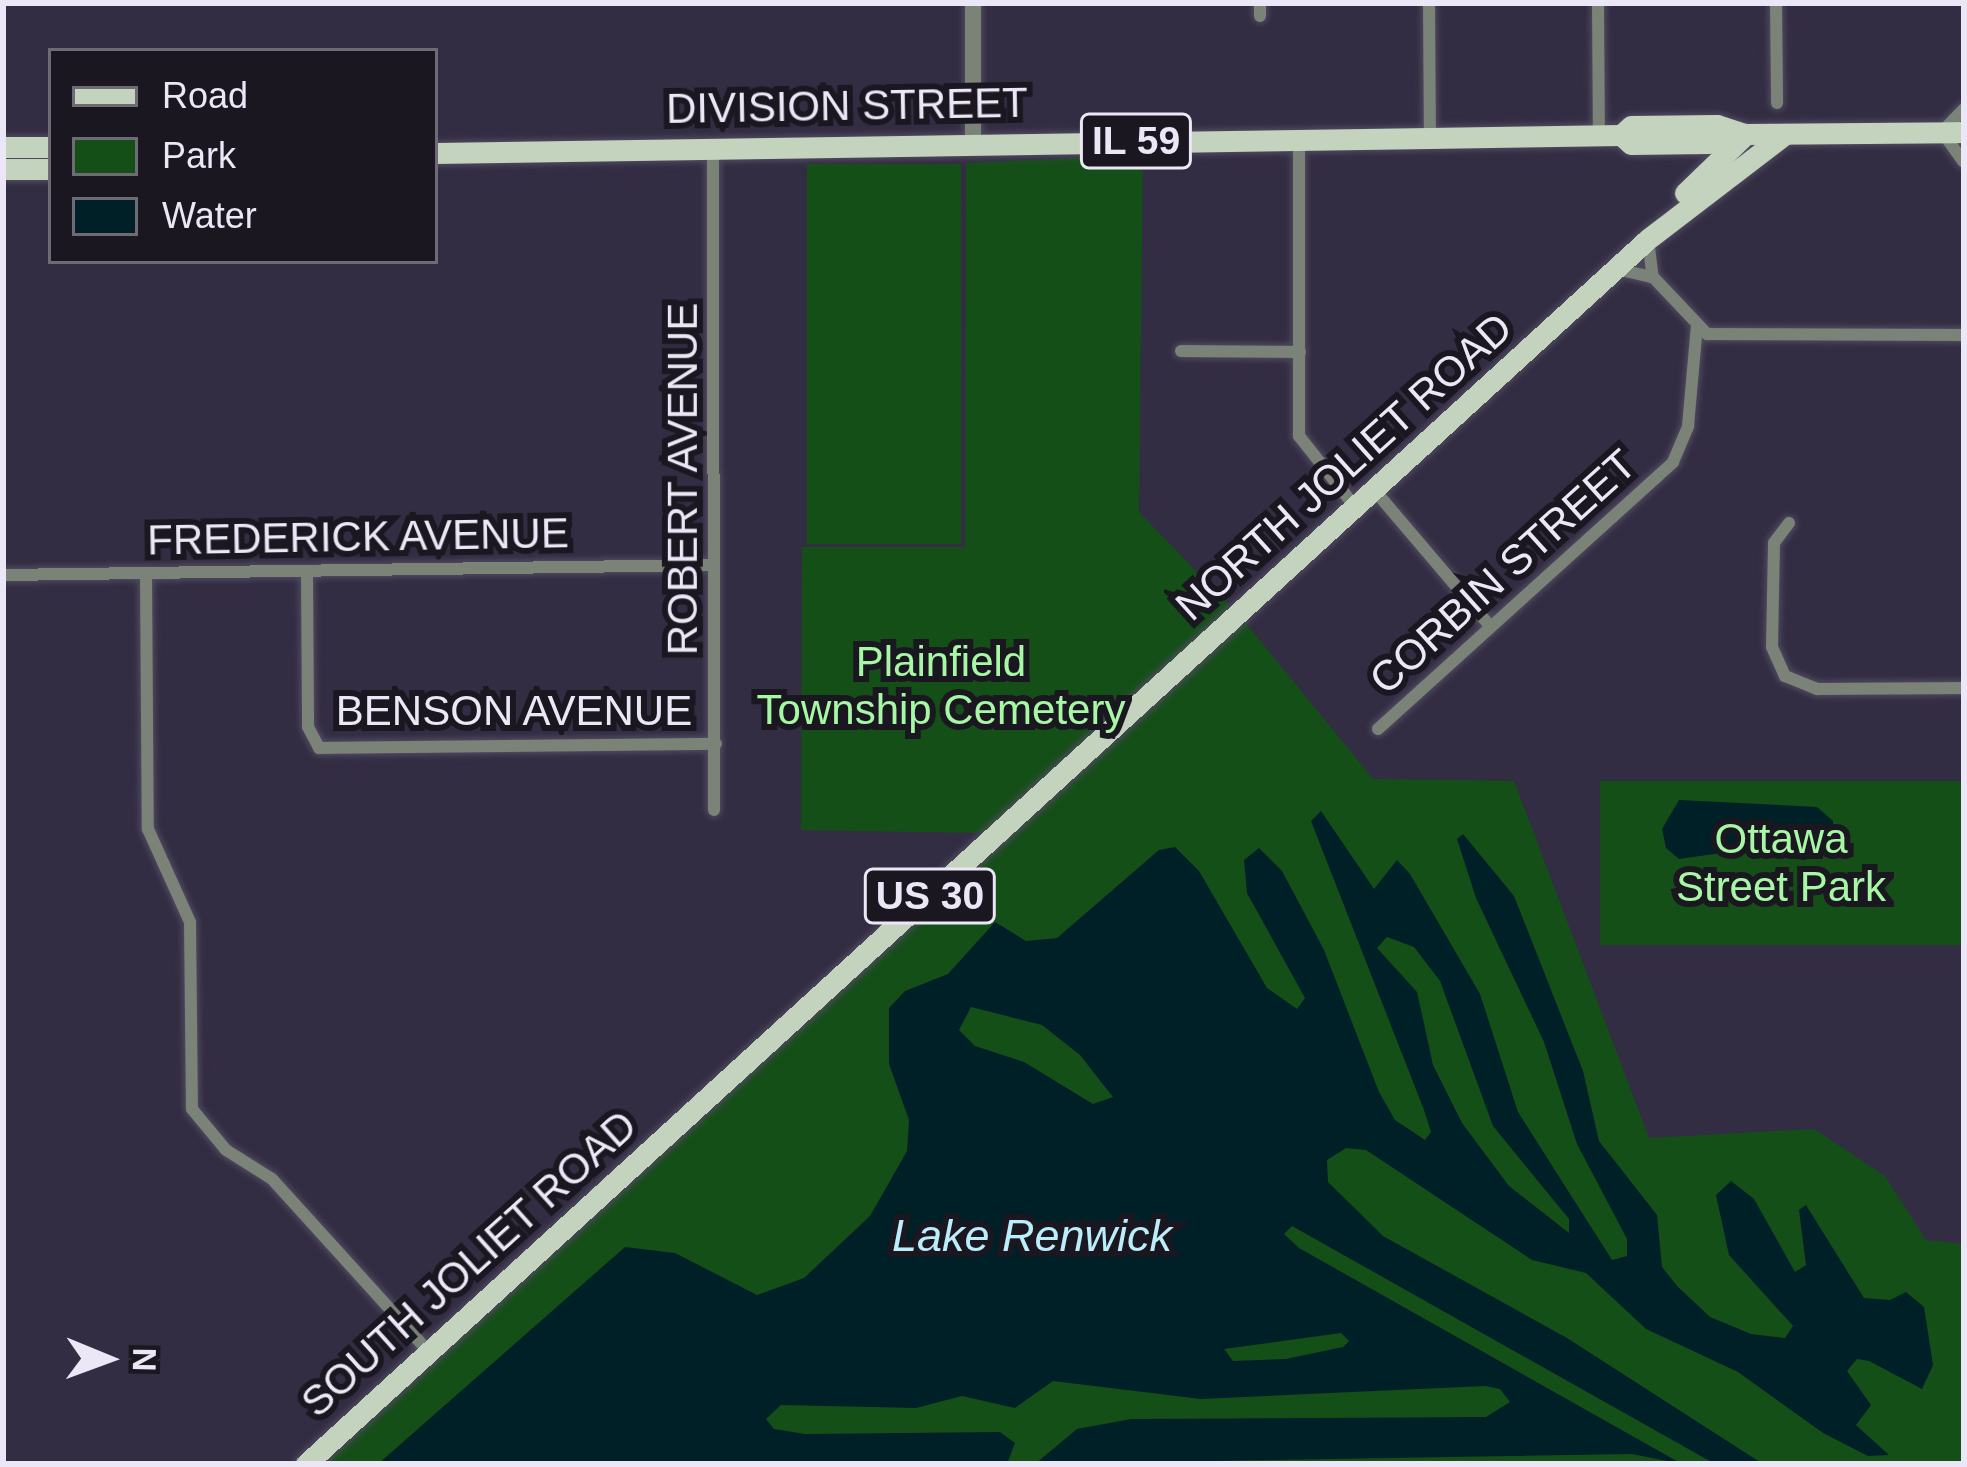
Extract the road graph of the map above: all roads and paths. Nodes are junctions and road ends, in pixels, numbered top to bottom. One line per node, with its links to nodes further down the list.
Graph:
1 (973, 3): 13 (street)
2 (1429, 3): 11 (street)
3 (1598, 3): 9 (street)
4 (1776, 3): 5 (street)
5 (1777, 103)
6 (1964, 110): 7 (street)
7 (1953, 132): 10 (main road); 19 (street)
8 (1745, 134): 9 (main road, DIVISION STREET / IL 59); 10 (main road); 14 (main road, DIVISION STREET / IL 59); 22 (main road, NORTH JOLIET ROAD / US 30)
9 (1610, 135): 11 (main road, DIVISION STREET / IL 59); 14 (main road, DIVISION STREET / IL 59)
10 (1784, 135): 22 (main road, NORTH JOLIET ROAD / US 30)
11 (1430, 138): 12 (main road, DIVISION STREET / IL 59)
12 (1299, 140): 13 (main road, DIVISION STREET / IL 59); 29 (street)
13 (973, 142): 17 (main road, DIVISION STREET / IL 59)
14 (1672, 143): 22 (main road)
15 (3, 147): 16 (main road)
16 (48, 147)
17 (713, 147): 18 (main road, DIVISION STREET / IL 59); 33 (street, ROBERT AVENUE)
18 (438, 152)
19 (1964, 162)
20 (3, 169): 21 (main road)
21 (48, 169)
22 (1684, 201): 23 (main road, NORTH JOLIET ROAD / US 30)
23 (1648, 239): 24 (main road, NORTH JOLIET ROAD / US 30); 25 (street)
24 (1617, 269): 25 (street); 30 (main road, NORTH JOLIET ROAD / US 30)
25 (1653, 277): 26 (street)
26 (1696, 325): 27 (street); 37 (street, CORBIN STREET)
27 (1964, 335)
28 (1181, 351): 29 (street)
29 (1300, 352): 31 (street)
30 (1376, 492): 31 (main road, NORTH JOLIET ROAD / US 30); 37 (street)
31 (1358, 509): 42 (main road, NORTH JOLIET ROAD / US 30)
32 (1789, 523): 38 (street)
33 (714, 565): 34 (street, FREDERICK AVENUE); 40 (street, ROBERT AVENUE)
34 (307, 572): 35 (street, FREDERICK AVENUE); 40 (street, BENSON AVENUE)
35 (146, 574): 36 (street, FREDERICK AVENUE); 43 (street)
36 (3, 575)
37 (1490, 626): 39 (street, CORBIN STREET)
38 (1964, 688)
39 (1378, 729)
40 (716, 744): 41 (street, ROBERT AVENUE)
41 (714, 810)
42 (683, 1121): 43 (main road, SOUTH JOLIET ROAD / US 30)
43 (430, 1352): 44 (main road, SOUTH JOLIET ROAD / US 30)
44 (306, 1464)

